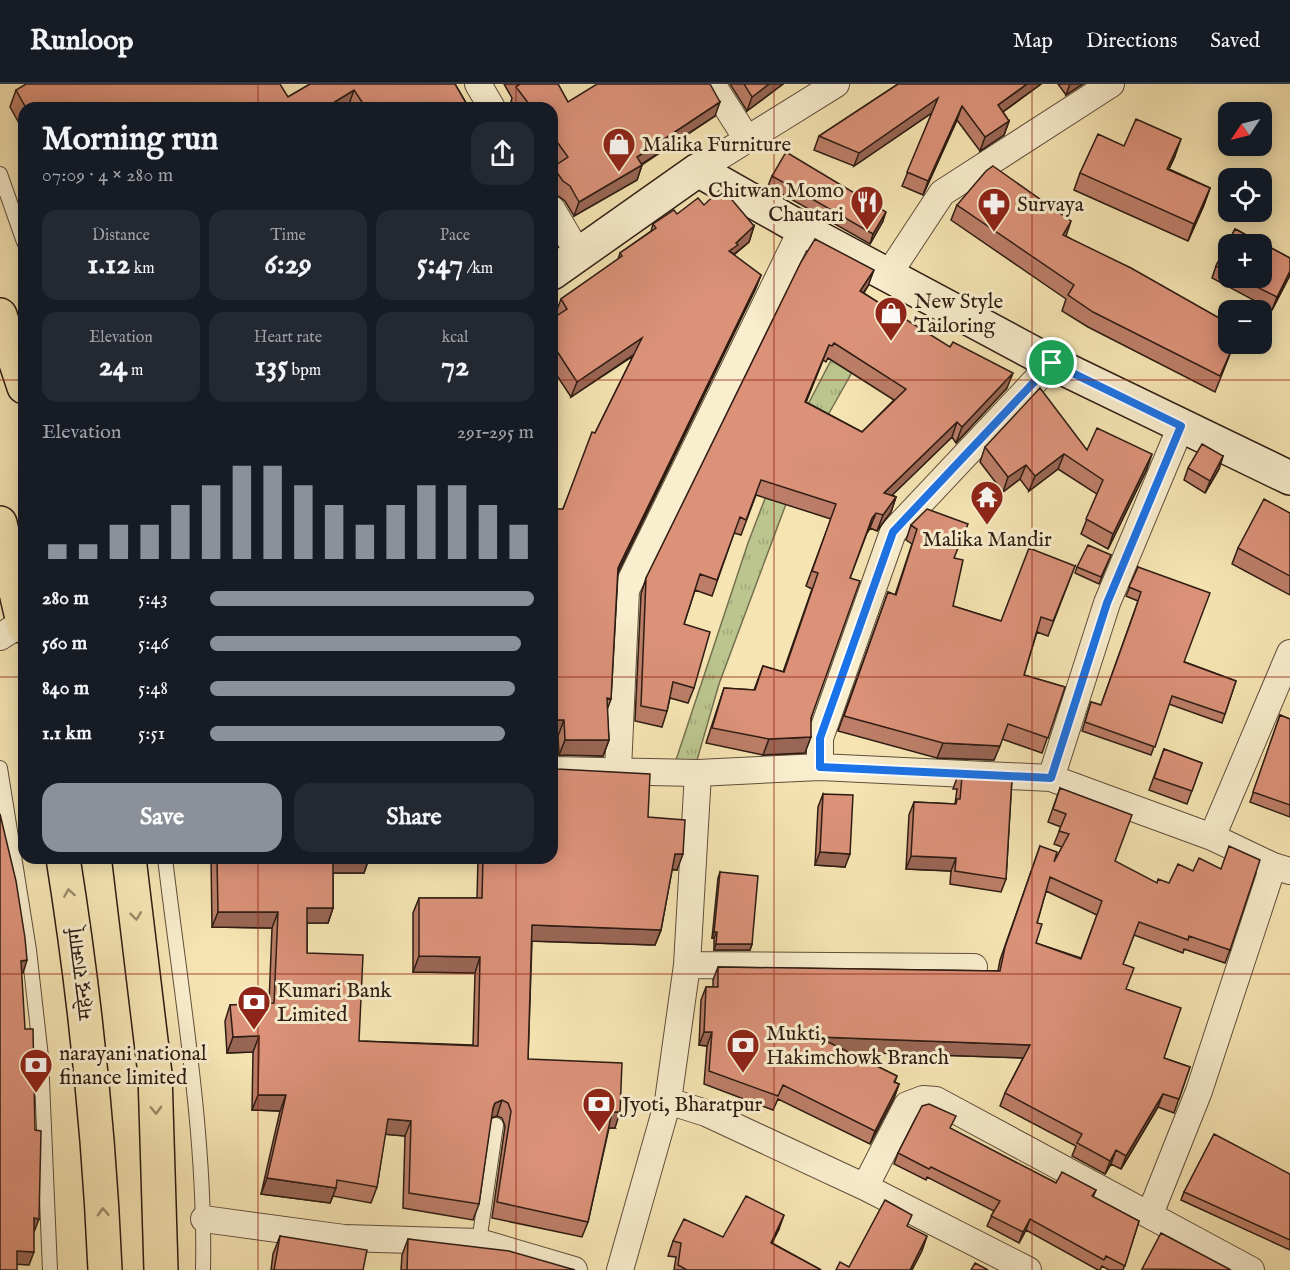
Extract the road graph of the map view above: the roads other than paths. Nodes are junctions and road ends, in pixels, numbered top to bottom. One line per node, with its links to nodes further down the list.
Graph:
1 (478, 84): 5 (street)
2 (712, 84): 6 (street)
3 (836, 84): 6 (street)
4 (1111, 84): 14 (street)
5 (488, 102)
6 (747, 139): 7 (street)
7 (698, 170): 11 (main road); 12 (main road)
8 (0, 174): 10 (lane)
9 (558, 219): 12 (street)
10 (18, 225)
11 (802, 229): 14 (main road); 26 (street)
12 (579, 255): 13 (main road)
13 (558, 269)
14 (888, 275): 16 (main road)
15 (0, 315): 17 (highway)
16 (1052, 363): 18 (main road); 23 (street)
17 (18, 369)
18 (1181, 426): 19 (main road); 28 (street)
19 (1290, 478)
20 (0, 523): 21 (highway)
21 (18, 627)
22 (1290, 653): 29 (street)
23 (820, 767): 27 (street); 28 (street)
24 (0, 768): 42 (lane)
25 (558, 770): 26 (street)
26 (618, 770): 27 (street)
27 (698, 773): 34 (street)
28 (1051, 778): 29 (street)
29 (1212, 837): 33 (street)
30 (64, 864): 43 (highway, महेन्द्र राज्मार्ग्, one-way to 30)
31 (130, 864): 44 (highway, one-way to 44)
32 (166, 864): 40 (lane)
33 (1281, 869): 39 (street)
34 (687, 965): 35 (street); 36 (street)
35 (974, 967)
36 (668, 1101): 38 (street); 47 (street)
37 (496, 1125): 41 (lane)
38 (865, 1187): 39 (street); 48 (street)
39 (1150, 1214): 49 (street)
40 (204, 1219): 41 (street); 45 (lane)
41 (479, 1242): 46 (street)
42 (50, 1270)
43 (105, 1270)
44 (161, 1270)
45 (203, 1270)
46 (574, 1270)
47 (620, 1270)
48 (1028, 1270)
49 (1251, 1270)

